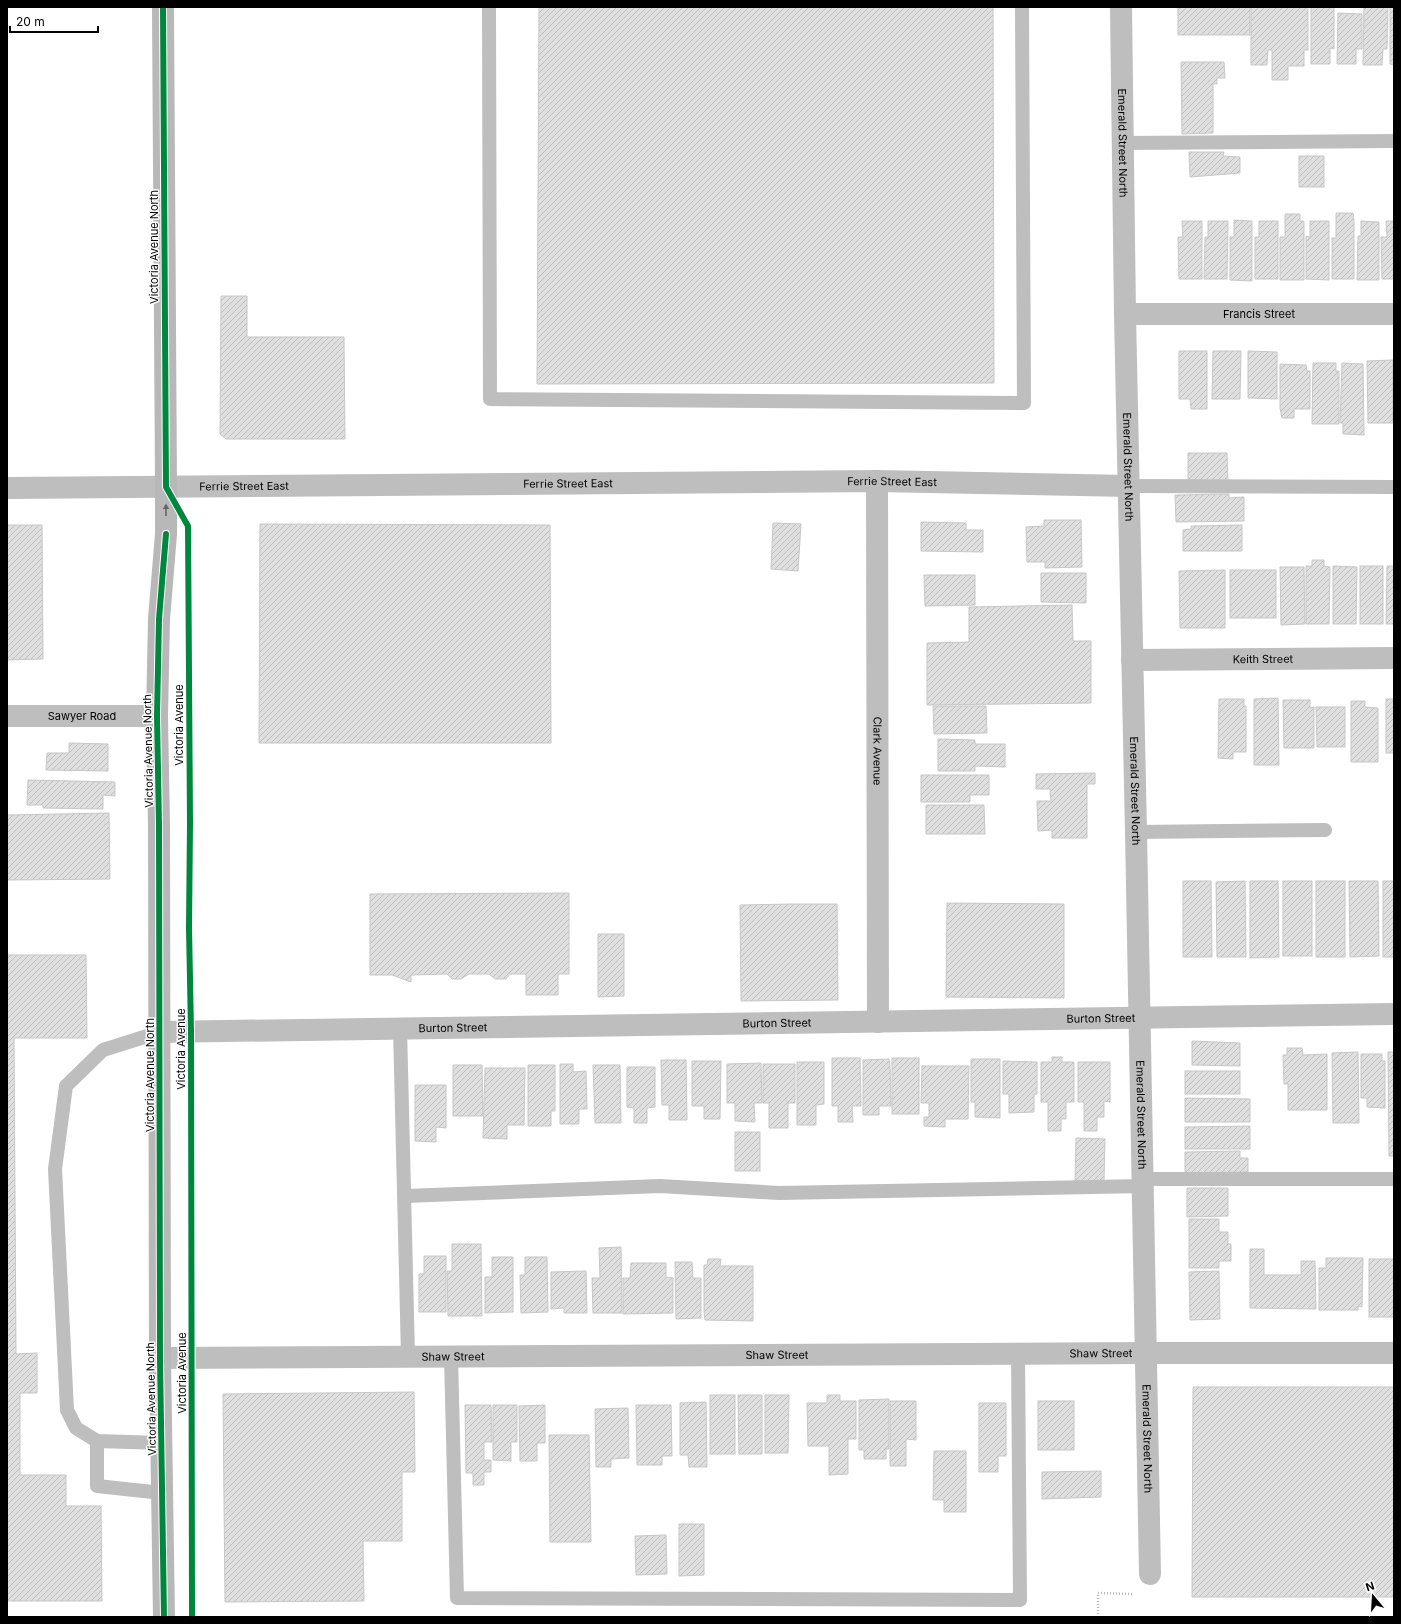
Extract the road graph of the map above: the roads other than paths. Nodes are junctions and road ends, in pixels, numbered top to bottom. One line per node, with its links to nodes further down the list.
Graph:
1 (163, 7): 11 (main road, Victoria Avenue North)
2 (489, 7): 3 (lane)
3 (1022, 7)
4 (1121, 7): 6 (street, Emerald Street North)
5 (1394, 141): 6 (lane)
6 (1123, 143): 7 (street, Emerald Street North)
7 (1125, 314): 8 (street, Francis Street); 10 (street, Emerald Street North)
8 (1394, 314)
9 (877, 481): 10 (street, Ferrie Street East); 11 (street, Ferrie Street East); 22 (street, Clark Avenue)
10 (1128, 486): 12 (lane); 15 (street, Emerald Street North)
11 (166, 487): 13 (street, Ferrie Street East); 17 (main road, Victoria Avenue North, one-way to 11)
12 (1394, 487)
13 (7, 488)
14 (1394, 658): 15 (street, Keith Street)
15 (1132, 660): 19 (street, Emerald Street North)
16 (7, 716): 17 (street, Sawyer Road)
17 (157, 716): 24 (main road, Victoria Avenue North)
18 (1324, 830): 19 (lane)
19 (1136, 832): 21 (street, Emerald Street North)
20 (1394, 1014): 21 (street, Burton Street)
21 (1140, 1018): 22 (street, Burton Street); 26 (street, Emerald Street North)
22 (878, 1022): 23 (street, Burton Street)
23 (400, 1028): 24 (street, Burton Street); 27 (lane)
24 (160, 1032): 33 (main road, Victoria Avenue North); 34 (lane)
25 (1394, 1179): 26 (lane)
26 (1142, 1182): 27 (lane); 28 (street, Emerald Street North)
27 (405, 1196): 31 (lane)
28 (1146, 1352): 29 (street, Shaw Street); 30 (street, Shaw Street); 37 (street, Emerald Street North)
29 (1018, 1353): 32 (street, Shaw Street); 32 (lane)
30 (1394, 1353)
31 (408, 1356): 32 (street, Shaw Street); 33 (street, Shaw Street)
32 (451, 1356)
33 (160, 1358): 35 (main road, Victoria Avenue North)
34 (97, 1441): 35 (lane); 36 (lane)
35 (161, 1443): 36 (main road, Victoria Avenue North)
36 (162, 1493): 38 (main road, Victoria Avenue North)
37 (1150, 1574)
38 (164, 1617)

